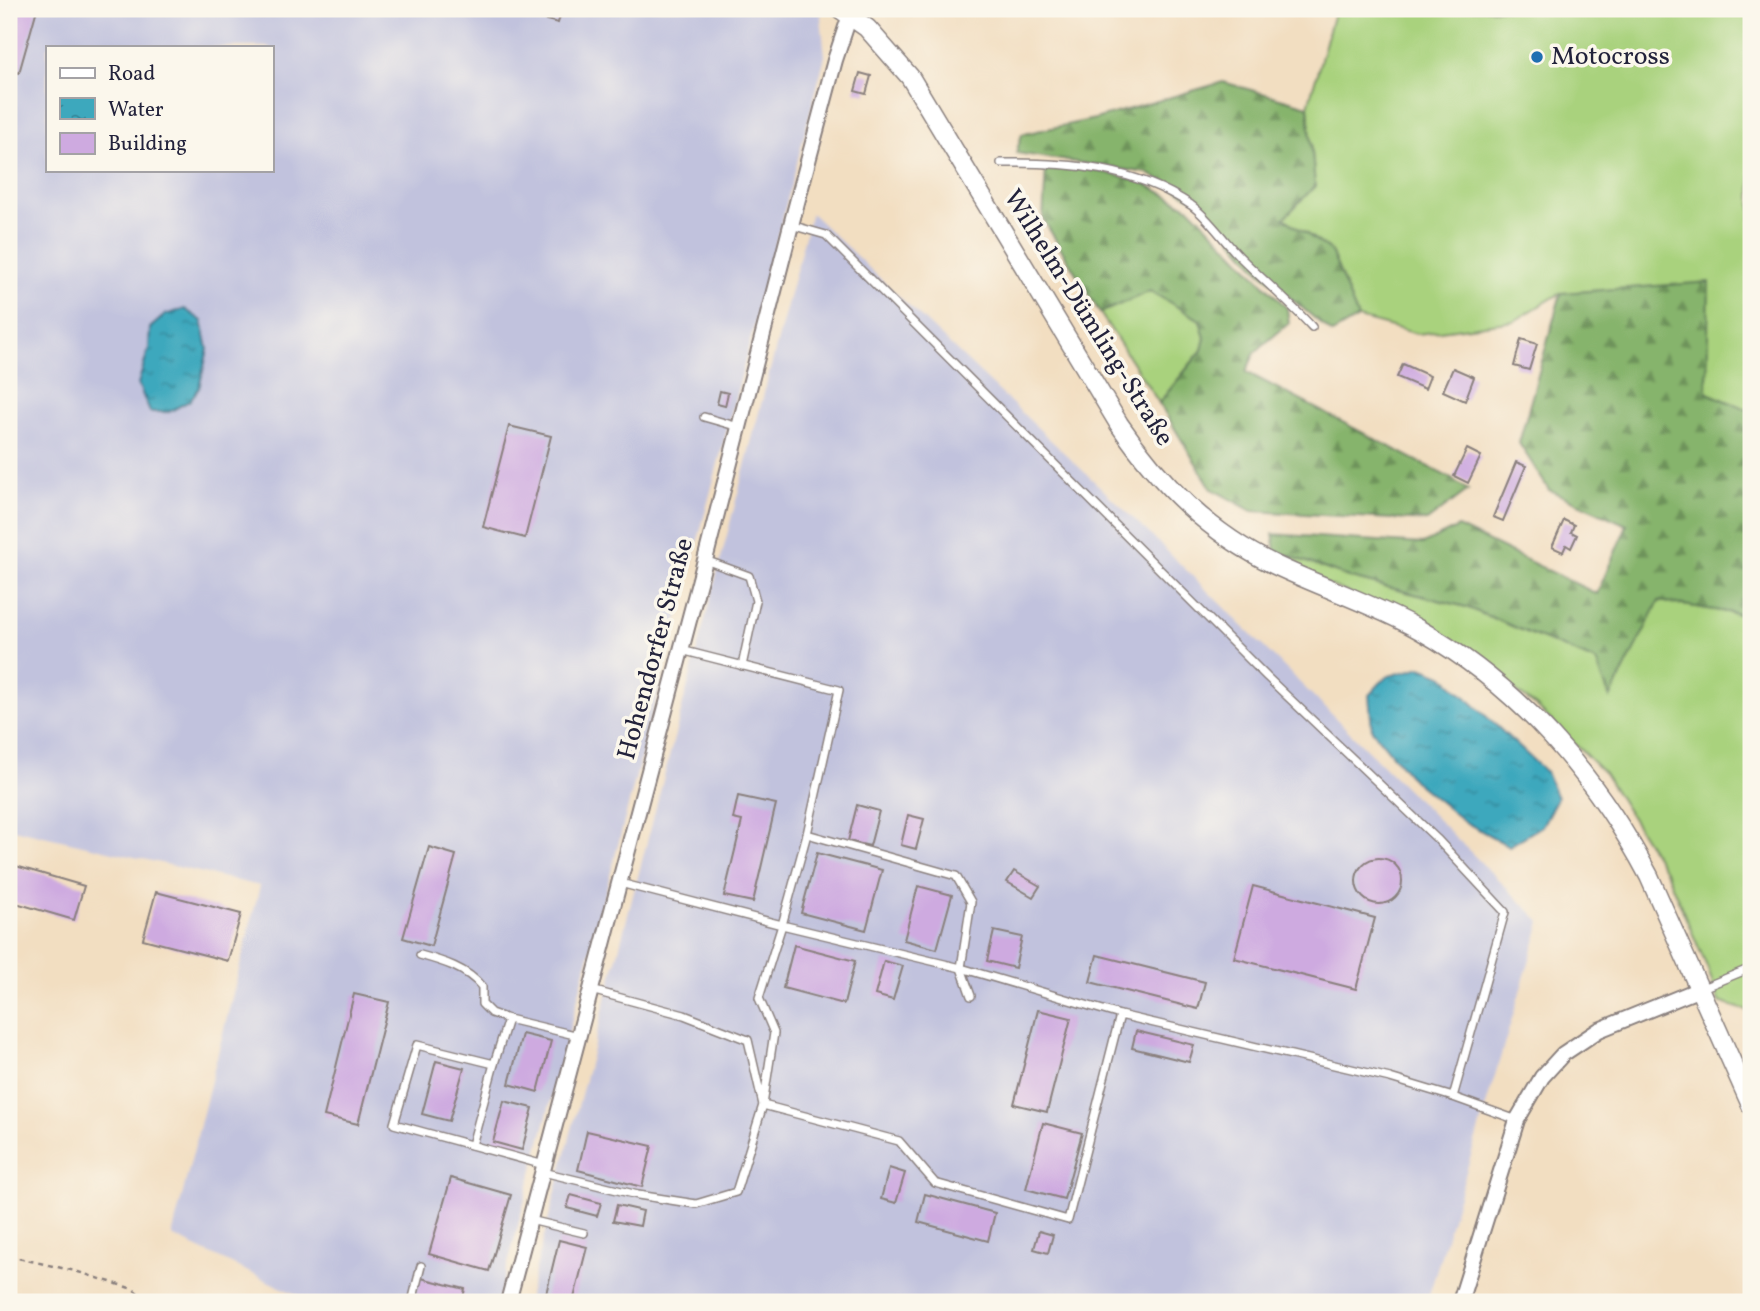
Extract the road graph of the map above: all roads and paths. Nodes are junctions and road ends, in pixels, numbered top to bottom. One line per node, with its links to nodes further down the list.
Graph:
1 (848, 11): 3 (street, Hohendorfer Straße); 16 (street, Wilhelm-Dümling-Straße)
2 (1001, 163): 4 (lane)
3 (791, 225): 6 (street, Hohendorfer Straße); 23 (lane)
4 (1312, 327)
5 (704, 417): 6 (lane)
6 (739, 426): 7 (street, Hohendorfer Straße)
7 (705, 561): 8 (street, Hohendorfer Straße); 9 (lane)
8 (681, 650): 9 (lane); 11 (street, Hohendorfer Straße)
9 (742, 666): 10 (lane)
10 (807, 834): 12 (lane); 14 (lane)
11 (620, 883): 12 (lane); 17 (street, Hohendorfer Straße)
12 (782, 925): 14 (lane); 24 (lane)
13 (420, 954): 20 (lane)
14 (961, 968): 18 (lane); 19 (lane)
15 (1751, 968): 16 (lane)
16 (1700, 989): 25 (street, Wilhelm-Dümling-Straße); 26 (street)
17 (591, 990): 21 (street, Hohendorfer Straße); 24 (lane)
18 (971, 996)
19 (1120, 1015): 23 (lane); 24 (lane)
20 (508, 1019): 21 (lane); 22 (lane)
21 (579, 1036): 28 (street, Hohendorfer Straße)
22 (494, 1064): 27 (lane); 27 (lane)
23 (1453, 1097): 26 (lane)
24 (763, 1105): 28 (lane)
25 (1751, 1105)
26 (1517, 1120): 36 (street)
27 (471, 1145): 28 (lane)
28 (544, 1168): 29 (street, Hohendorfer Straße)
29 (530, 1220): 30 (lane); 35 (street, Hohendorfer Straße)
30 (584, 1233)
31 (9, 1256): 33 (path)
32 (421, 1266): 34 (lane)
33 (149, 1302)
34 (412, 1302)
35 (508, 1302)
36 (1460, 1302)

